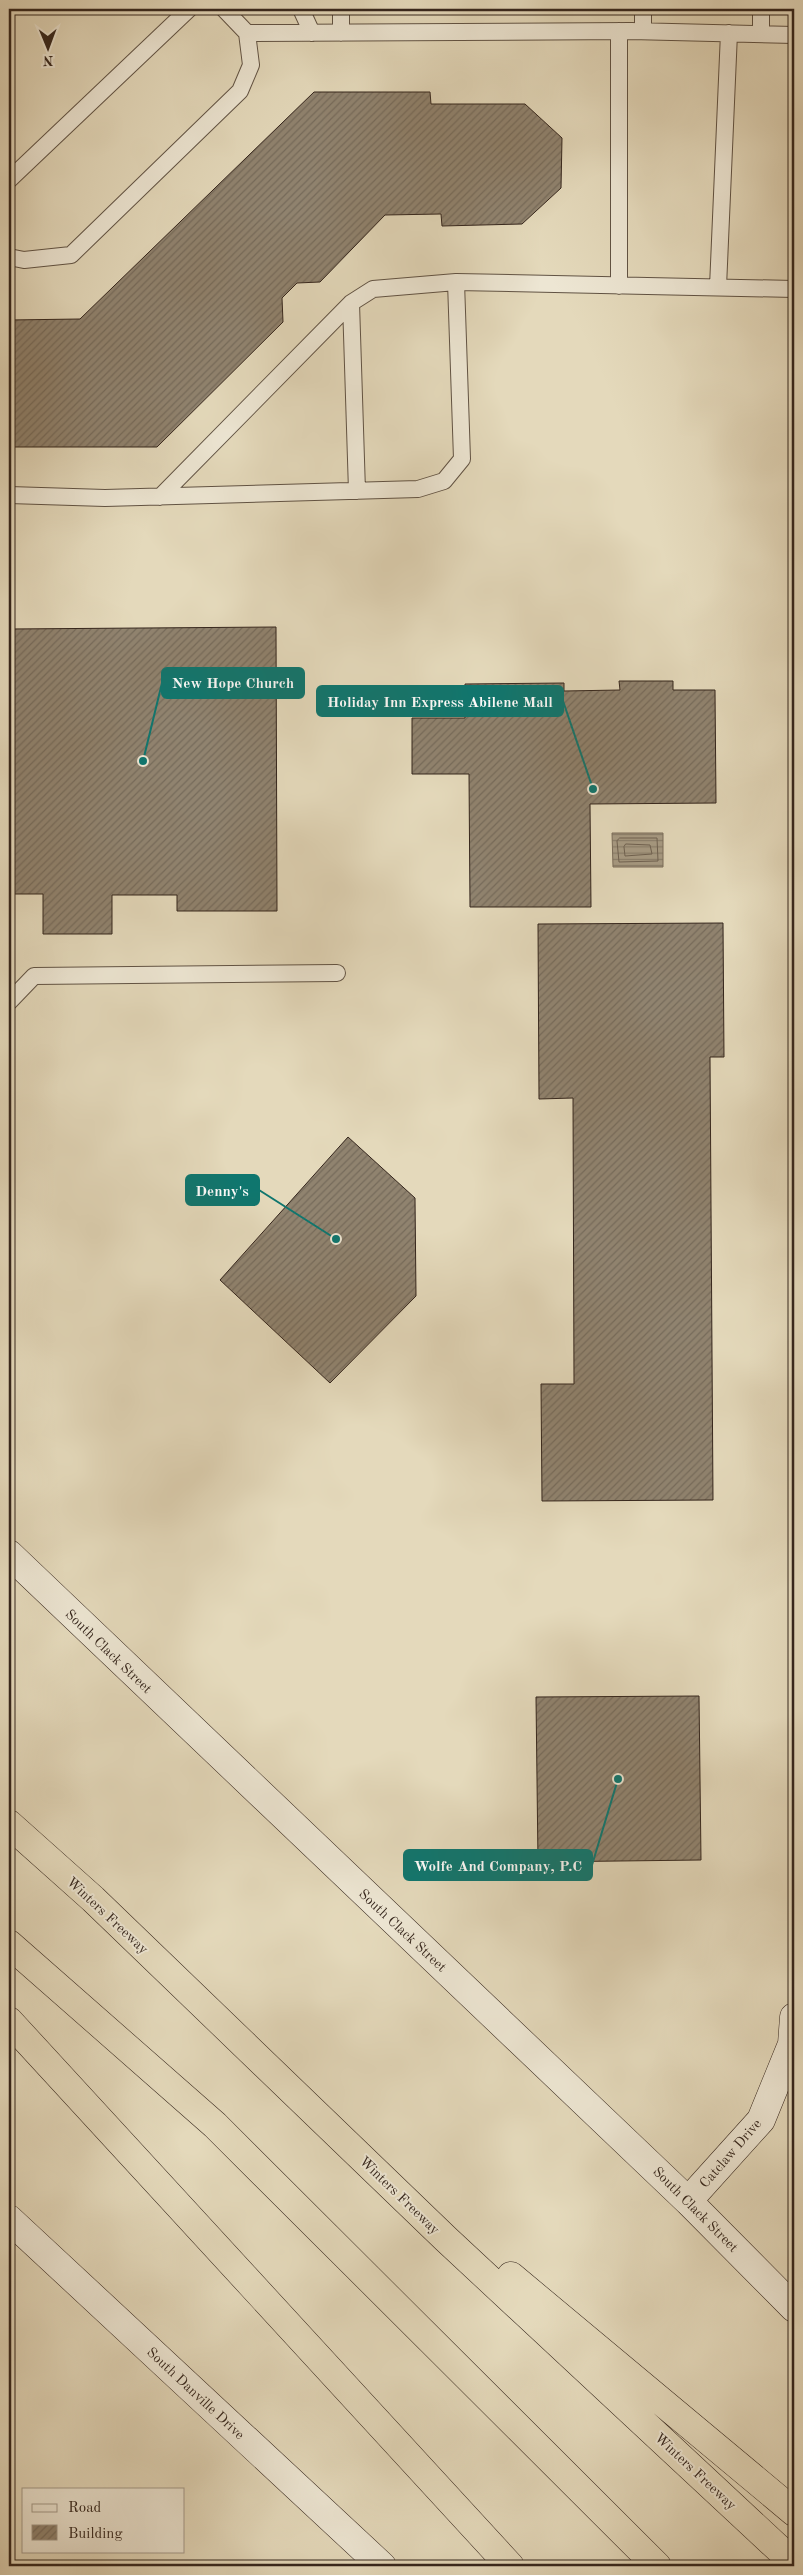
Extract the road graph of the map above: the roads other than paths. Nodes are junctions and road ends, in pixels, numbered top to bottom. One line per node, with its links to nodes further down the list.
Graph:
1 (189, 9): 15 (lane)
2 (224, 9): 9 (lane)
3 (301, 9): 10 (lane)
4 (341, 9): 11 (lane)
5 (643, 9): 8 (lane)
6 (761, 9): 13 (lane)
7 (619, 31): 8 (lane); 11 (lane); 18 (lane)
8 (643, 31): 12 (lane)
9 (247, 33): 10 (lane); 16 (lane)
10 (312, 33): 11 (lane)
11 (341, 33)
12 (729, 33): 13 (lane); 19 (lane)
13 (761, 34): 14 (lane)
14 (794, 35)
15 (9, 180)
16 (9, 257)
17 (456, 282): 18 (lane); 21 (lane); 22 (lane)
18 (619, 286): 19 (lane)
19 (718, 287): 20 (lane)
20 (794, 289)
21 (351, 303): 22 (lane); 24 (lane)
22 (357, 491): 24 (lane)
23 (9, 495): 24 (lane)
24 (160, 497)
25 (337, 973): 26 (lane)
26 (9, 1002)
27 (9, 1554): 33 (main road, South Clack Street)
28 (9, 1824): 32 (highway, Winters Freeway)
29 (9, 1944): 40 (highway)
30 (794, 2017): 33 (main road, Catclaw Drive)
31 (9, 2021): 39 (highway)
32 (298, 2096): 36 (highway); 37 (highway, Winters Freeway)
33 (688, 2201): 35 (main road, South Clack Street)
34 (9, 2219): 38 (main road, South Danville Drive)
35 (794, 2308)
36 (794, 2512)
37 (794, 2563)
38 (382, 2566)
39 (510, 2566)
40 (657, 2566)

